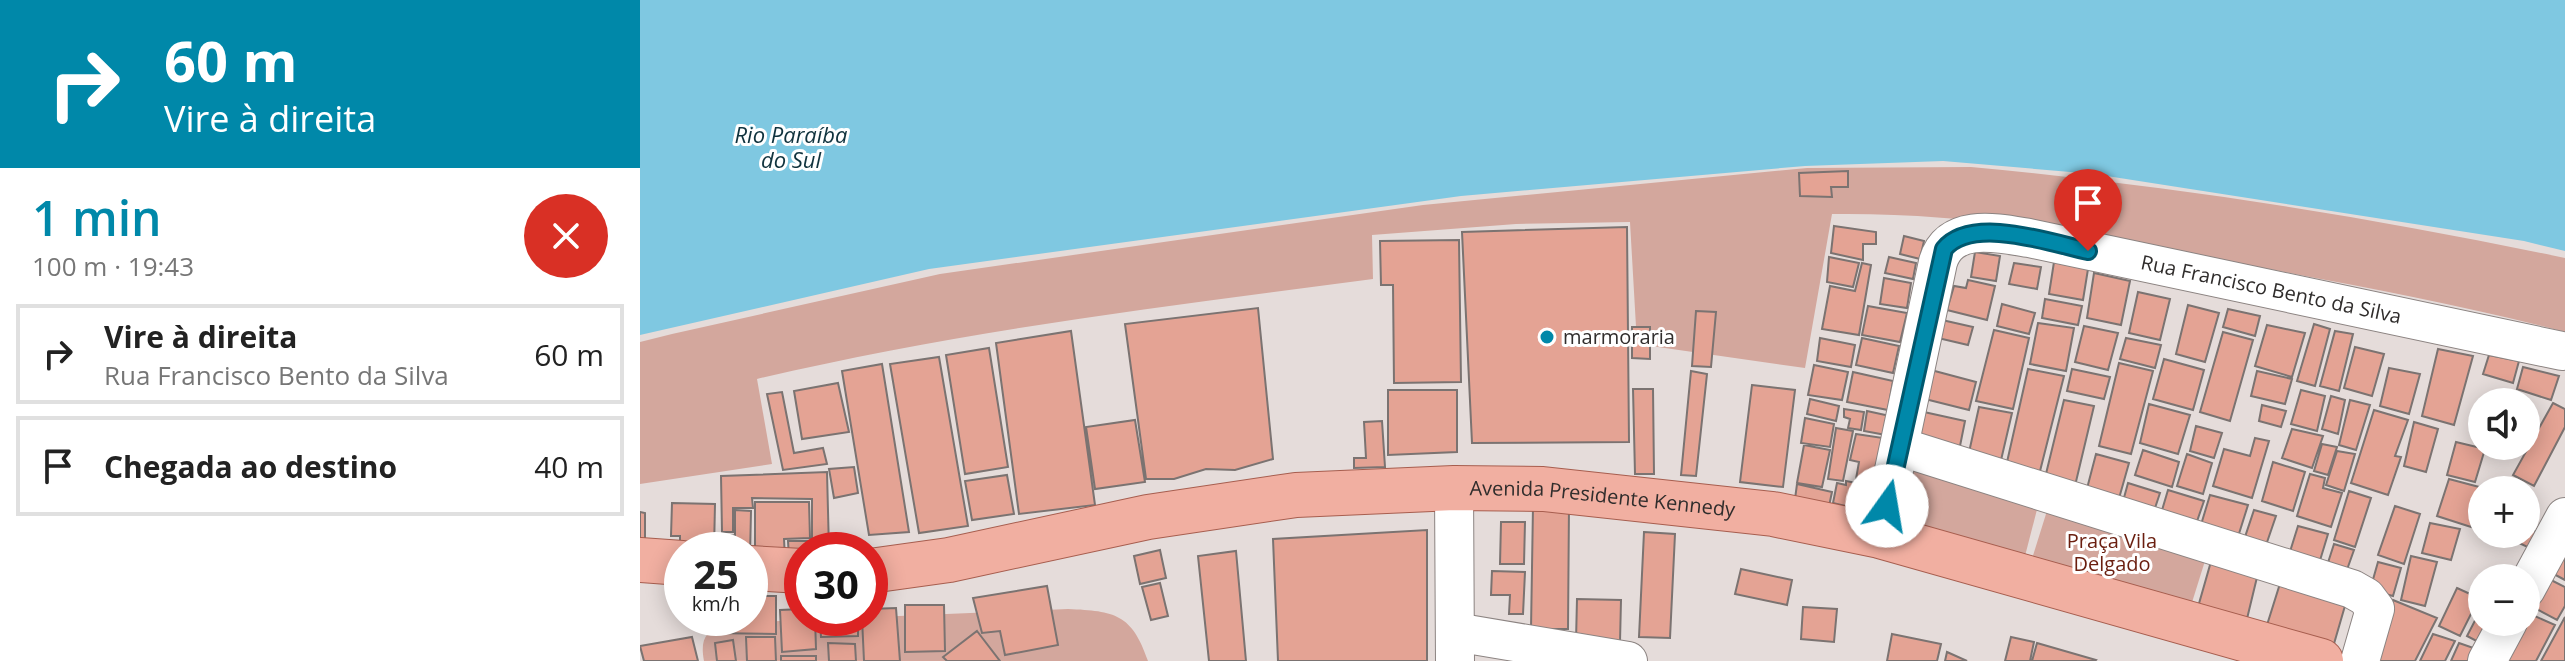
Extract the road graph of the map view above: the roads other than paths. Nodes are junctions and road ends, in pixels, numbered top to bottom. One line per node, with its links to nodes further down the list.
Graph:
1 (2562, 351): 2 (street, Rua Francisco Bento da Silva)
2 (1901, 447): 5 (street, Rua Francisco Bento da Silva); 14 (street)
3 (1454, 488): 5 (main road, Avenida Presidente Kennedy); 9 (main road, Avenida Presidente Kennedy); 11 (street)
4 (2565, 517): 8 (street)
5 (1880, 536): 13 (main road, Avenida Presidente Kennedy)
6 (640, 560): 7 (main road)
7 (664, 562)
8 (2540, 564)
9 (888, 568)
10 (2500, 636): 15 (street)
11 (1455, 646): 12 (street)
12 (1628, 661)
13 (2321, 661)
14 (2360, 661)
15 (2487, 661)

